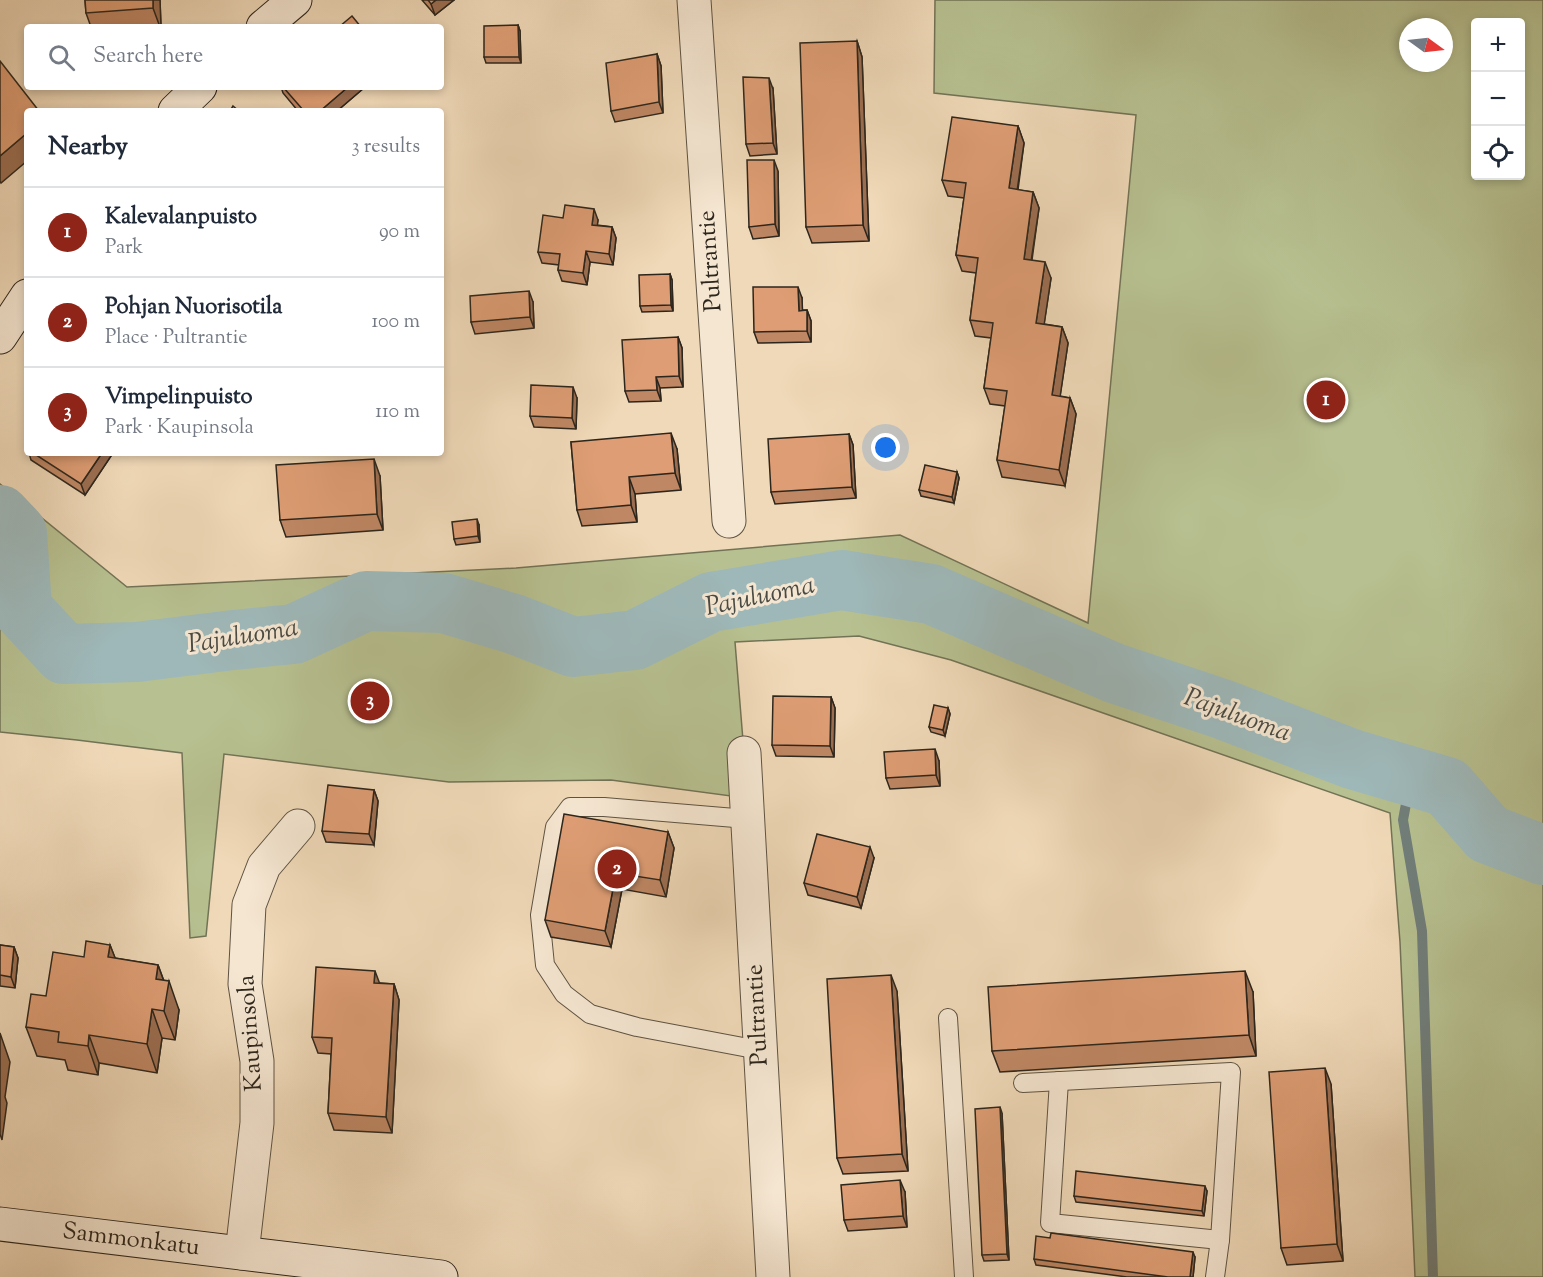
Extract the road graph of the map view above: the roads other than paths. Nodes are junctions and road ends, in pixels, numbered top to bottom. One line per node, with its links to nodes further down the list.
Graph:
1 (295, 0): 3 (street)
2 (694, 0): 8 (street, Pultrantie)
3 (267, 24)
4 (197, 90): 5 (street)
5 (178, 108)
6 (24, 301): 7 (street)
7 (0, 337)
8 (729, 521)
9 (744, 753): 10 (street, Pultrantie)
10 (747, 819): 13 (street, Pultrantie); 13 (lane)
11 (298, 826): 18 (street, Kaupinsola)
12 (948, 1018): 21 (lane)
13 (759, 1050): 20 (street, Pultrantie)
14 (1059, 1081): 15 (lane); 17 (lane); 17 (lane)
15 (1023, 1083)
16 (0, 1224): 18 (street, Sammonkatu)
17 (1220, 1240): 22 (lane)
18 (242, 1253): 19 (street, Sammonkatu)
19 (441, 1277)
20 (772, 1277)
21 (964, 1277)
22 (1215, 1277)

